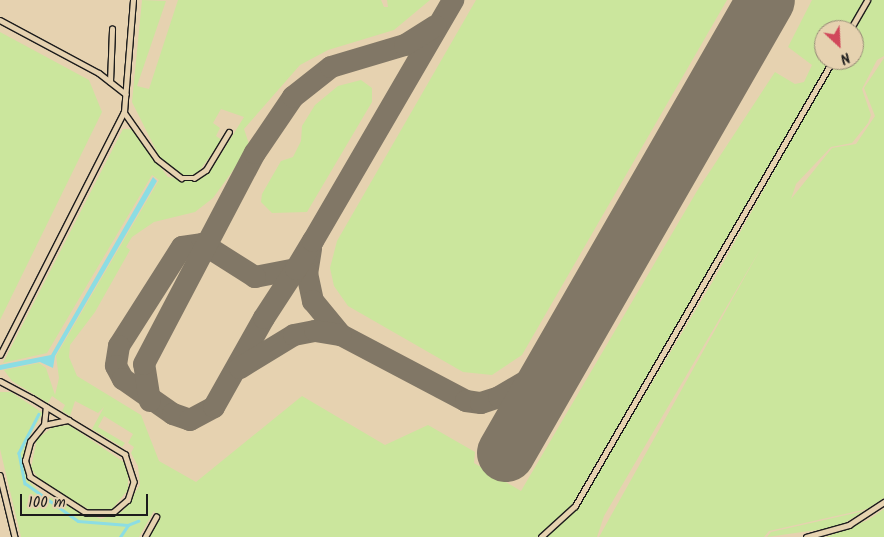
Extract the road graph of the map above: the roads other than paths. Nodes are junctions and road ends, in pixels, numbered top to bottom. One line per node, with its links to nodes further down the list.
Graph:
1 (133, 0): 8 (lane)
2 (867, 0): 4 (lane)
3 (0, 20): 7 (lane)
4 (856, 20)
5 (112, 29): 7 (lane)
6 (827, 70): 21 (lane)
7 (110, 82): 8 (lane)
8 (126, 94): 9 (lane)
9 (124, 112): 10 (lane); 11 (lane)
10 (229, 132)
11 (0, 355)
12 (0, 382): 13 (lane)
13 (46, 406): 14 (lane); 15 (lane)
14 (68, 420): 15 (lane); 15 (lane)
15 (44, 425)
16 (0, 475): 19 (lane)
17 (884, 502): 22 (lane)
18 (156, 517): 20 (lane)
19 (15, 537)
20 (145, 537)
21 (541, 537)
22 (806, 537)

